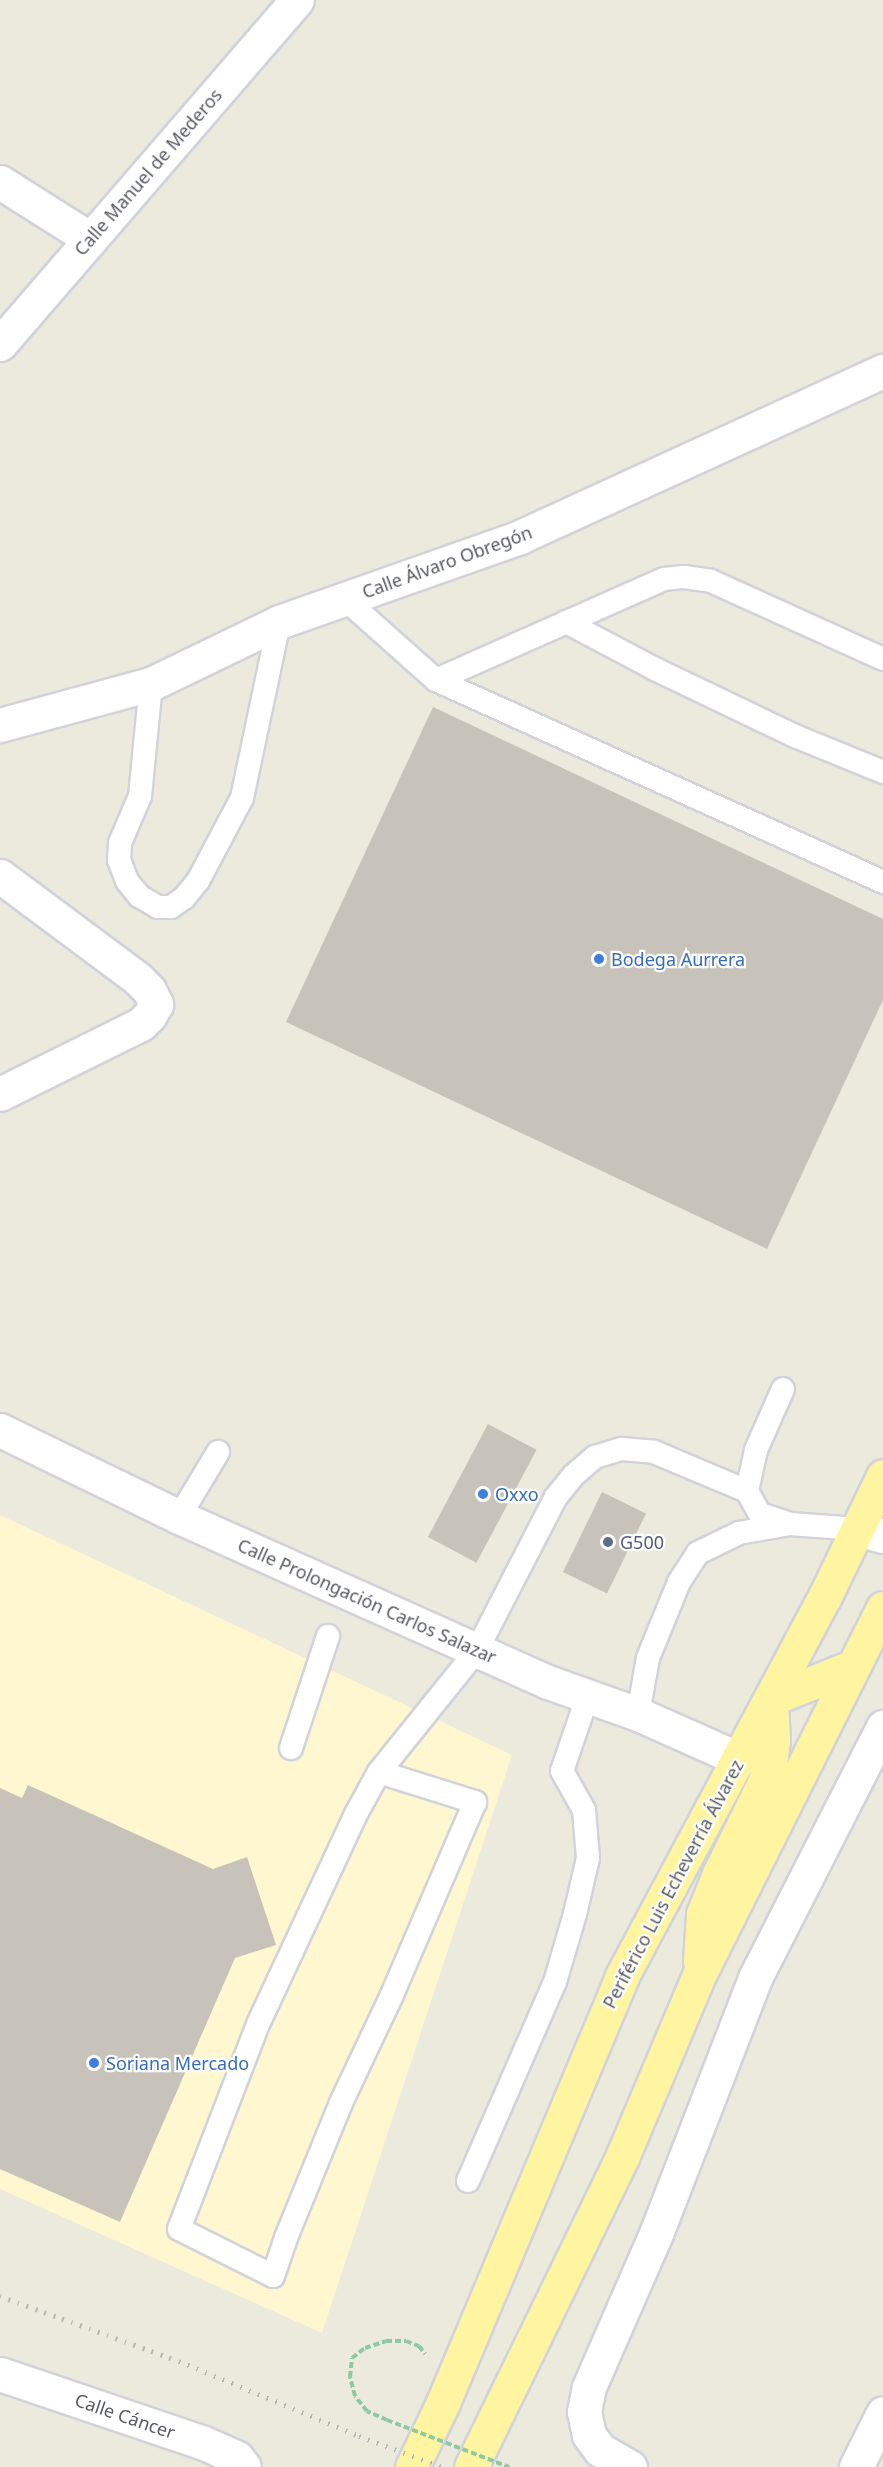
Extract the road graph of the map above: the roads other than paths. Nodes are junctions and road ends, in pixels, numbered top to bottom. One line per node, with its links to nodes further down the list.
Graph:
1 (297, 0): 3 (street, Calle Manuel de Mederos)
2 (0, 182): 3 (street)
3 (90, 239): 4 (street, Calle Manuel de Mederos)
4 (0, 344)
5 (883, 370): 6 (street, Calle Álvaro Obregón)
6 (345, 599): 7 (street, Calle Álvaro Obregón); 10 (lane)
7 (279, 622): 11 (street, Calle Álvaro Obregón); 11 (lane)
8 (566, 622): 9 (lane); 10 (lane); 13 (lane)
9 (883, 659)
10 (436, 681): 15 (lane)
11 (151, 684): 12 (street, Calle Álvaro Obregón)
12 (0, 725)
13 (883, 772)
14 (0, 876): 16 (street)
15 (883, 882)
16 (0, 1094)
17 (783, 1389): 21 (lane)
18 (0, 1430): 22 (street, Calle Prolongación Carlos Salazar)
19 (218, 1452): 22 (lane)
20 (883, 1476): 24 (main road, Periférico Luis Echeverría Álvarez)
21 (747, 1491): 23 (lane); 27 (lane)
22 (179, 1518): 27 (street, Calle Prolongación Carlos Salazar)
23 (790, 1524): 24 (lane); 31 (lane)
24 (871, 1533): 30 (main road, Periférico Luis Echeverría Álvarez)
25 (883, 1608): 28 (main road)
26 (328, 1636): 33 (lane)
27 (477, 1650): 29 (street, Calle Prolongación Carlos Salazar); 35 (lane)
28 (854, 1666): 30 (main road); 36 (main road)
29 (588, 1695): 31 (street, Calle Prolongación Carlos Salazar); 37 (lane)
30 (771, 1699): 34 (main road, Periférico Luis Echeverría Álvarez); 36 (main road)
31 (638, 1714): 34 (street, Calle Prolongación Carlos Salazar)
32 (883, 1727): 43 (street)
33 (291, 1748)
34 (739, 1759): 41 (main road, Periférico Luis Echeverría Álvarez)
35 (379, 1772): 35 (lane)
36 (700, 1973): 42 (main road)
37 (468, 2181)
38 (0, 2374): 40 (street, Calle Cáncer)
39 (883, 2413): 44 (street)
40 (244, 2467)
41 (412, 2467)
42 (471, 2467)
43 (630, 2467)
44 (856, 2467)

